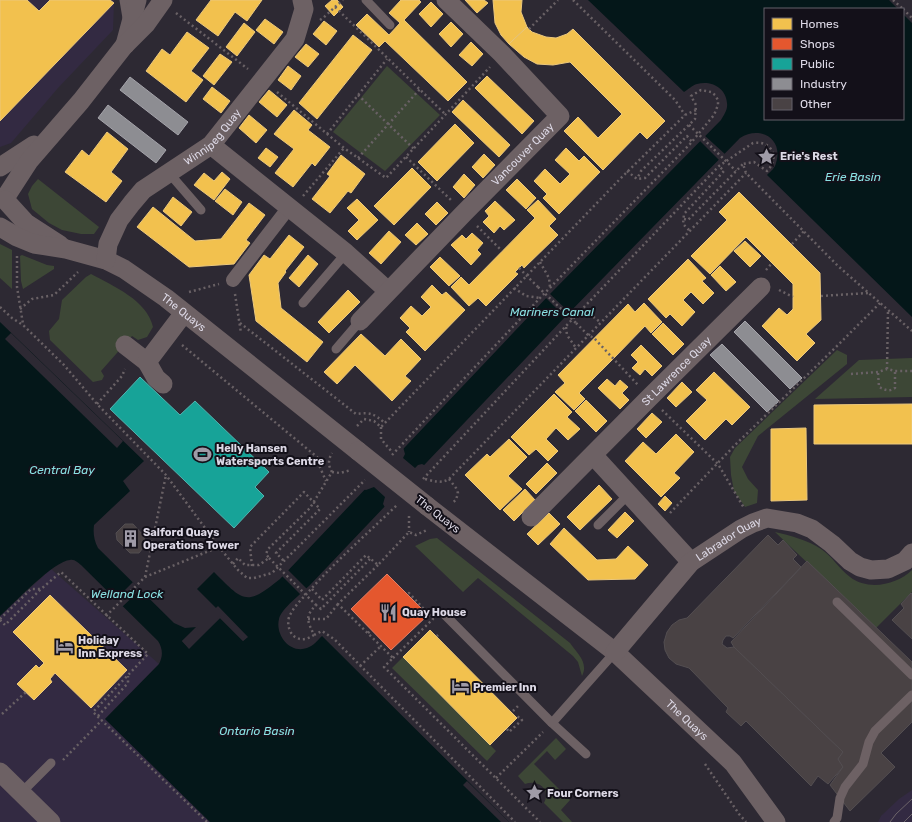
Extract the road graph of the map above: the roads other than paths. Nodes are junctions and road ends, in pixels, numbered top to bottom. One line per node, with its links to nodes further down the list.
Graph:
1 (124, 0): 8 (lane)
2 (137, 0): 8 (street, The Quays)
3 (163, 0): 9 (street, The Quays)
4 (302, 0): 11 (street, Winnipeg Quay)
5 (366, 0): 7 (lane)
6 (446, 0): 23 (street, Vancouver Quay)
7 (390, 25)
8 (129, 27): 9 (street, The Quays)
9 (124, 46): 10 (street, The Quays)
10 (61, 122): 12 (street, The Quays); 14 (street, The Quays)
11 (211, 145): 13 (street, Winnipeg Quay); 15 (street)
12 (0, 167)
13 (169, 173): 16 (lane); 20 (street, Winnipeg Quay)
14 (3, 199): 18 (street, The Quays)
15 (295, 203): 19 (street); 21 (street)
16 (201, 210)
17 (0, 228): 18 (street, The Quays)
18 (66, 249): 20 (street, The Quays)
19 (346, 252): 23 (street); 24 (lane)
20 (106, 260): 25 (street, The Quays)
21 (233, 280)
22 (767, 287): 31 (street, St Lawrence Quay)
23 (388, 291): 26 (street, Vancouver Quay)
24 (303, 303)
25 (184, 313): 29 (street); 39 (street, The Quays, bridge)
26 (360, 320): 28 (lane)
27 (125, 345): 29 (street)
28 (336, 349)
29 (147, 362): 30 (street)
30 (162, 384)
31 (593, 455): 32 (street); 33 (street, St Lawrence Quay)
32 (629, 494): 34 (lane); 36 (street)
33 (531, 517)
34 (598, 525)
35 (912, 553): 36 (street, Labrador Quay)
36 (691, 562): 39 (street, Labrador Quay)
37 (837, 602): 40 (lane)
38 (445, 615): 42 (lane)
39 (615, 652): 42 (lane); 48 (street, The Quays)
40 (912, 675)
41 (912, 695): 49 (lane)
42 (552, 723): 43 (lane)
43 (586, 754)
44 (51, 763): 46 (lane)
45 (0, 772): 46 (street)
46 (21, 793): 47 (street)
47 (51, 822)
48 (776, 822)
49 (834, 822)

